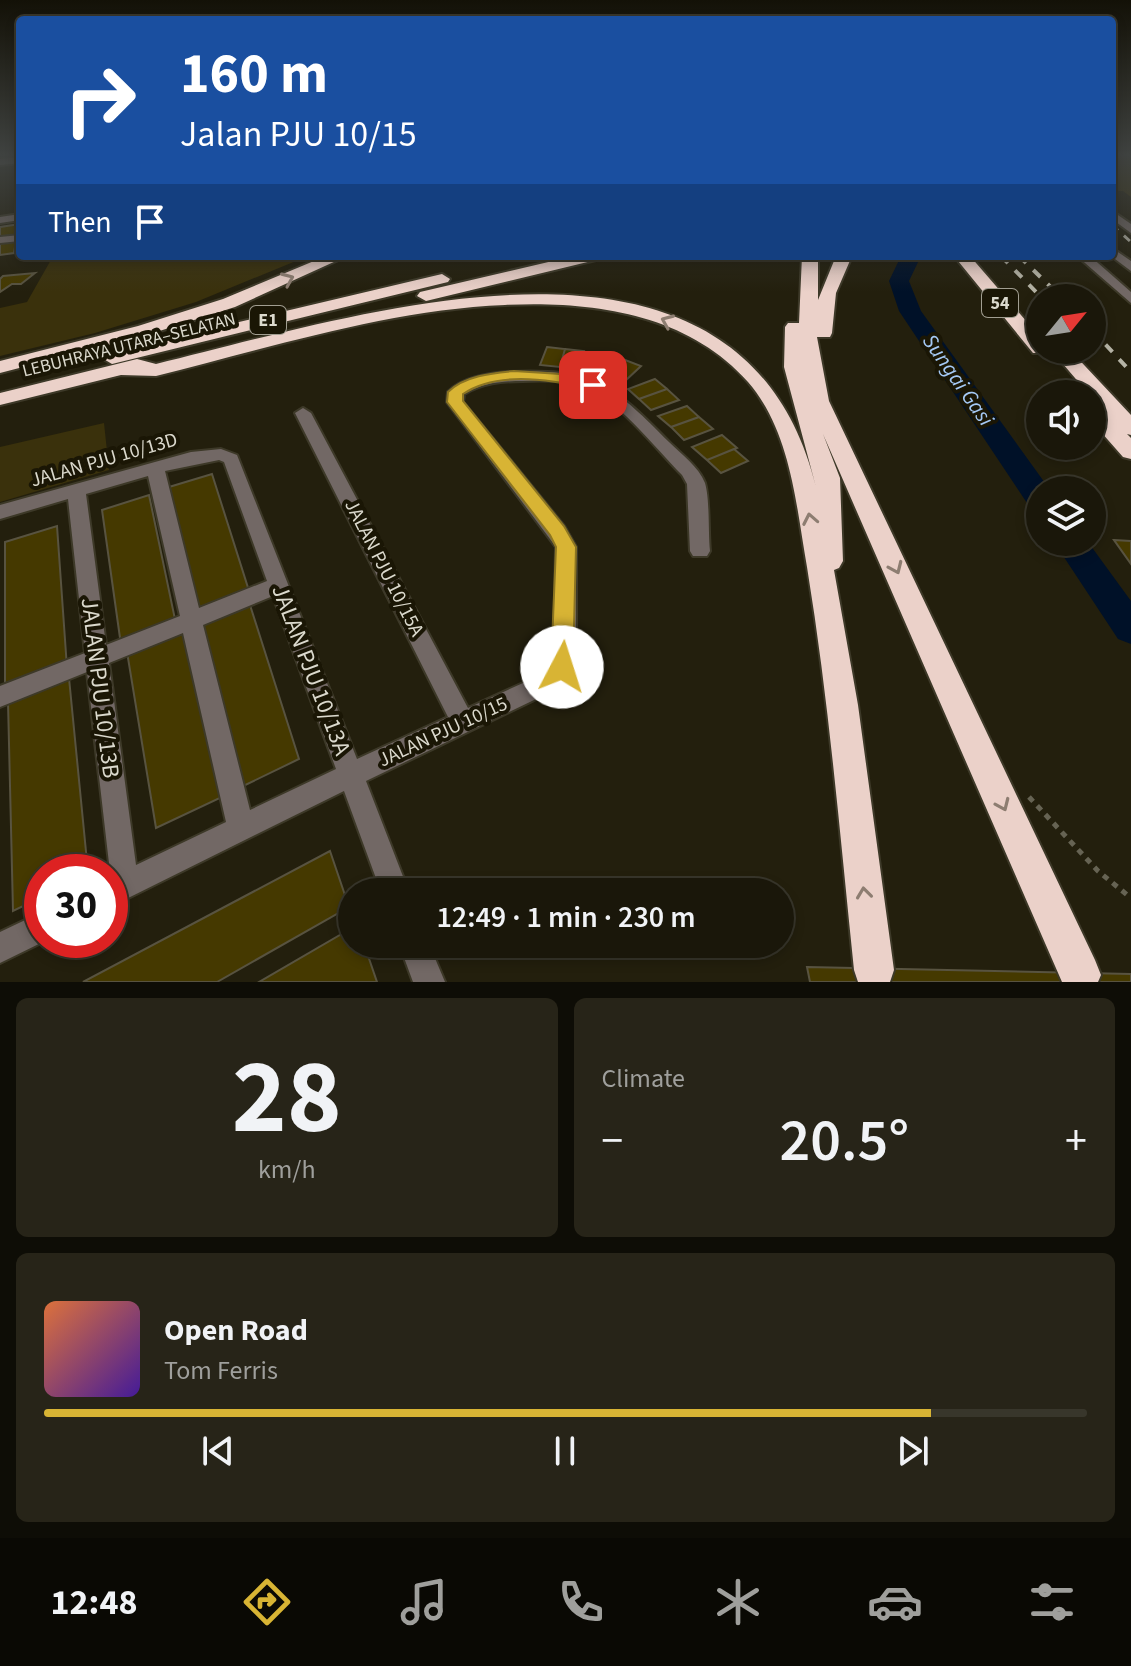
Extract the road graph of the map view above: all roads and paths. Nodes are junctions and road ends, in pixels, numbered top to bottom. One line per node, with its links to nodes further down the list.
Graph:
1 (330, 260): 15 (highway, one-way to 1)
2 (519, 260): 18 (highway, LEBUHRAYA UTARA–SELATAN / E1)
3 (577, 260): 16 (highway, LEBUHRAYA UTARA–SELATAN / E1)
4 (798, 260): 32 (highway)
5 (810, 260): 25 (highway)
6 (842, 260): 25 (highway)
7 (965, 260): 12 (highway, 54)
8 (980, 260): 11 (highway, 54)
9 (1087, 260): 10 (street)
10 (1131, 299)
11 (1026, 313)
12 (1026, 331)
13 (1054, 364): 17 (highway, 54)
14 (1073, 364): 22 (highway)
15 (0, 367)
16 (121, 369): 19 (highway, LEBUHRAYA UTARA–SELATAN / E1); 32 (highway, one-way to 16)
17 (1068, 380)
18 (0, 382)
19 (0, 399)
20 (303, 413): 35 (street, JALAN PJU 10/15A)
21 (1106, 424): 23 (highway)
22 (1131, 428)
23 (1131, 452)
24 (221, 454): 26 (street, JALAN PJU 10/13D); 30 (street, JALAN PJU 10/13A)
25 (846, 457): 47 (highway, one-way to 47)
26 (155, 468): 27 (street, JALAN PJU 10/13D); 31 (street)
27 (76, 490): 28 (street, JALAN PJU 10/13D); 33 (street, JALAN PJU 10/13B)
28 (0, 512)
29 (700, 551): 35 (street, JALAN PJU 10/15)
30 (279, 585): 31 (street); 36 (street, JALAN PJU 10/13A)
31 (191, 620): 33 (street); 38 (street)
32 (831, 623): 46 (highway, one-way to 32)
33 (97, 658): 34 (street); 39 (street, JALAN PJU 10/13B)
34 (0, 697)
35 (464, 724): 36 (street, JALAN PJU 10/15)
36 (350, 775): 38 (street, JALAN PJU 10/15); 40 (street, JALAN PJU 10/13A)
37 (1020, 787): 42 (path)
38 (241, 829): 41 (street, JALAN PJU 10/15)
39 (114, 854)
40 (390, 878)
41 (128, 885)
42 (1131, 898)
43 (24, 936): 44 (street)
44 (0, 948)
45 (420, 958): 48 (street)
46 (874, 970)
47 (1080, 975)
48 (429, 982)

